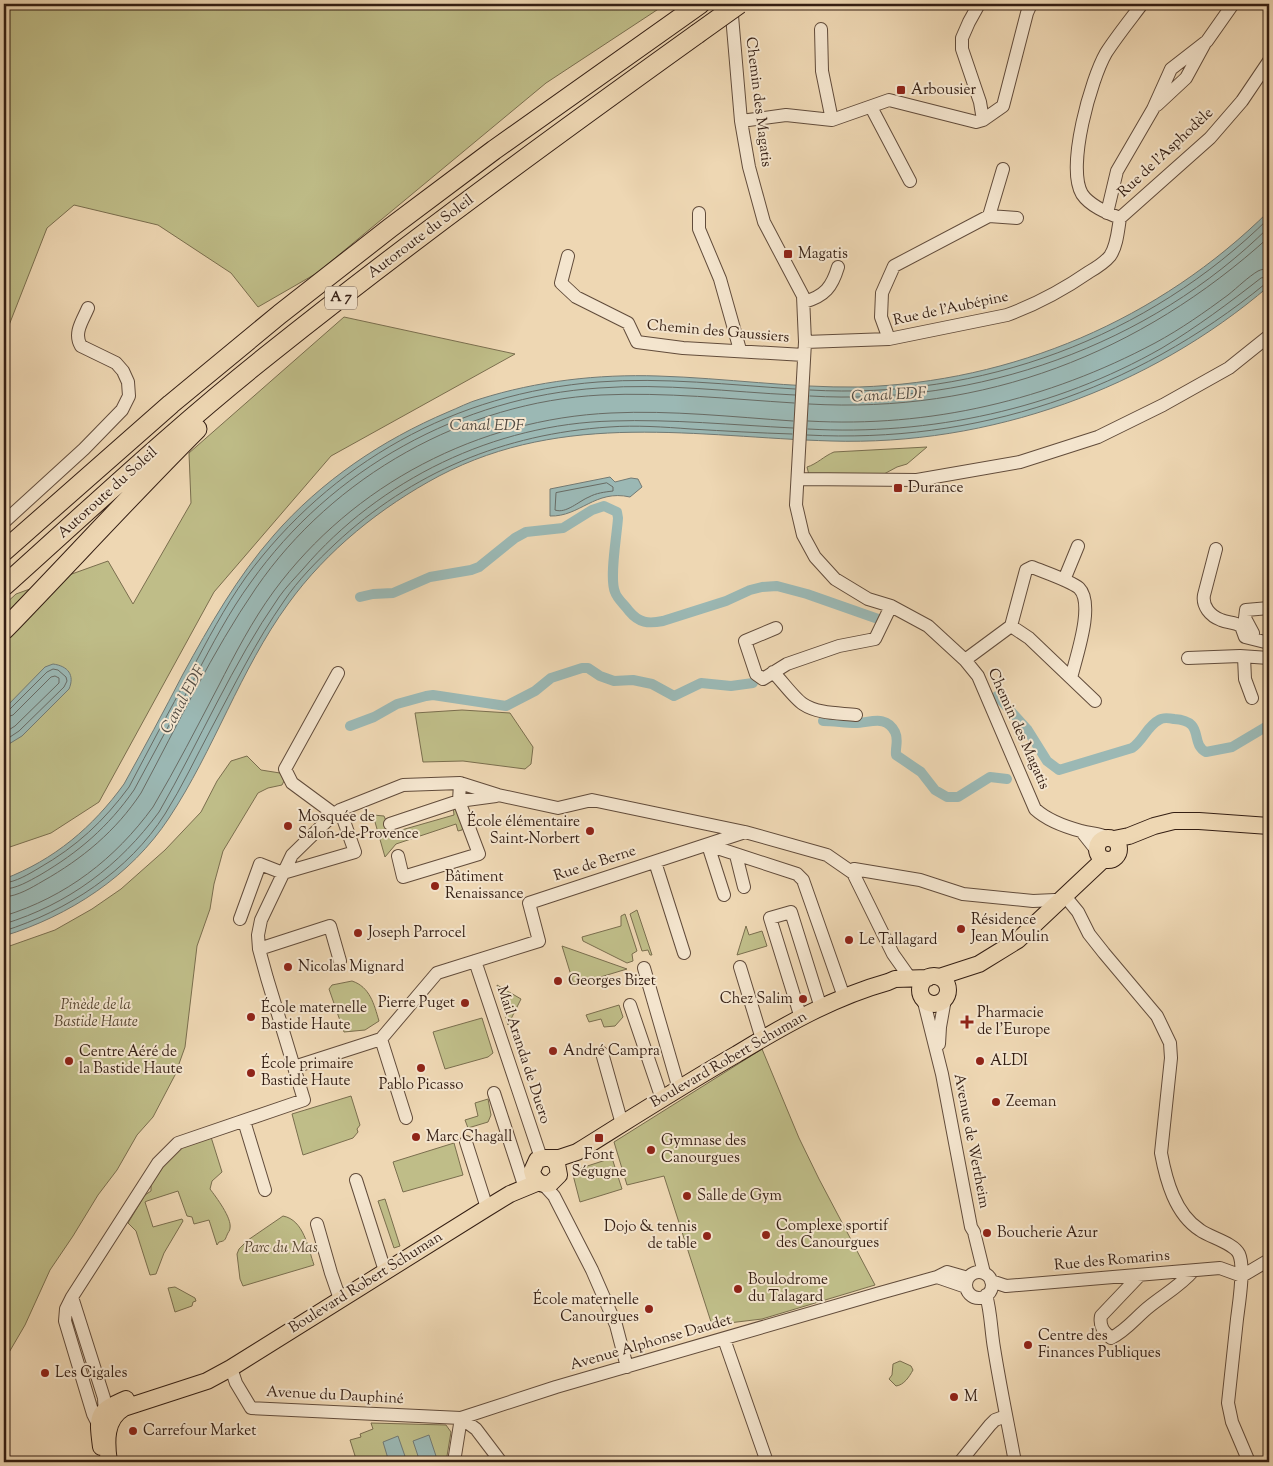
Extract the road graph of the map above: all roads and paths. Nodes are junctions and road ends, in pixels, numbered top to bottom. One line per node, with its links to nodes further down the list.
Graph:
1 (731, 4): 13 (street, Chemin des Magatis)
2 (739, 4): 29 (highway, Autoroute du Soleil / A 7, bridge)
3 (979, 4): 12 (street)
4 (1031, 4): 12 (street)
5 (1142, 4): 17 (street)
6 (1233, 4): 17 (street)
7 (695, 7): 35 (highway, Autoroute du Soleil / A 7)
8 (821, 29): 11 (street)
9 (1269, 61): 20 (street, Rue de l'Asphodèle)
10 (871, 107): 11 (street); 12 (street); 15 (street)
11 (832, 120): 13 (street)
12 (983, 120)
13 (742, 121): 23 (street, Chemin des Magatis)
14 (1003, 169): 18 (street)
15 (910, 181)
16 (700, 213): 28 (street)
17 (1107, 213): 20 (street)
18 (989, 216): 19 (street); 26 (street)
19 (1017, 218)
20 (1120, 218): 26 (street, Rue de l'Aubépine)
21 (568, 256): 28 (street, Chemin des Gaussiers)
22 (838, 266): 23 (street)
23 (804, 302): 27 (street, Chemin des Magatis)
24 (88, 308): 32 (street)
25 (1269, 336): 31 (street)
26 (889, 339): 27 (street, Rue de l'Aubépine)
27 (805, 342): 30 (street, Chemin des Magatis)
28 (740, 350): 30 (street, Chemin des Gaussiers)
29 (269, 354): 37 (highway, Autoroute du Soleil / A 7); 42 (highway)
30 (804, 355): 31 (street, Chemin des Magatis)
31 (798, 479): 38 (street, Chemin des Magatis)
32 (4, 522)
33 (1078, 546): 36 (street)
34 (1216, 549): 43 (street)
35 (4, 551)
36 (1064, 580): 40 (street); 50 (street)
37 (4, 586)
38 (891, 606): 47 (street, Chemin des Magatis); 48 (street)
39 (1269, 608): 43 (street)
40 (1012, 626): 47 (street); 50 (street)
41 (776, 628): 48 (street)
42 (4, 630)
43 (1266, 642)
44 (1244, 657): 45 (street); 46 (street); 51 (street)
45 (1188, 658)
46 (1269, 658)
47 (965, 660): 62 (street, Chemin des Magatis)
48 (773, 672): 53 (street)
49 (338, 673): 57 (street)
50 (1072, 678): 52 (street)
51 (1252, 698)
52 (1095, 701)
53 (856, 715)
54 (460, 783): 55 (street); 56 (street); 57 (street)
55 (498, 795): 56 (street); 58 (street)
56 (459, 801): 59 (street); 67 (street)
57 (337, 812): 70 (street); 70 (street)
58 (692, 822): 61 (street); 64 (street)
59 (390, 824)
60 (1269, 826): 63 (main road)
61 (745, 832): 64 (street, Rue de Berne); 83 (street)
62 (1082, 832): 63 (street, Chemin des Magatis); 65 (street)
63 (1113, 842): 65 (main road)
64 (712, 843): 66 (street); 68 (street, Rue de Berne); 72 (street)
65 (1100, 854): 73 (main road)
66 (736, 855): 71 (street); 85 (street)
67 (398, 856)
68 (656, 862): 76 (street); 78 (street, Rue de Berne)
69 (854, 869): 73 (street)
70 (283, 873): 74 (street); 75 (street)
71 (744, 887)
72 (724, 895)
73 (1056, 902): 79 (main road); 107 (street)
74 (240, 919)
75 (259, 949): 77 (street); 94 (street)
76 (684, 953)
77 (340, 961)
78 (475, 961): 90 (street); 102 (street, Mail Aranda de Duero)
79 (979, 964): 82 (main road, Boulevard Robert Schuman); 84 (main road)
80 (740, 967): 91 (street)
81 (644, 968): 95 (street)
82 (934, 977): 83 (main road, Boulevard Robert Schuman); 84 (main road); 86 (main road)
83 (898, 980): 85 (main road, Boulevard Robert Schuman); 86 (main road)
84 (946, 996): 86 (main road); 93 (street, Avenue de Wertheim)
85 (844, 997): 88 (main road, Boulevard Robert Schuman)
86 (922, 997): 93 (street, Avenue de Wertheim)
87 (630, 1005): 97 (street)
88 (821, 1008): 89 (main road, Boulevard Robert Schuman); 89 (street)
89 (801, 1018): 91 (main road, Boulevard Robert Schuman)
90 (381, 1038): 94 (street); 98 (street)
91 (762, 1039): 95 (main road, Boulevard Robert Schuman)
92 (602, 1053): 100 (street)
93 (939, 1061): 114 (street, Avenue de Wertheim)
94 (294, 1067): 99 (street)
95 (679, 1088): 97 (main road, Boulevard Robert Schuman)
96 (494, 1093): 102 (street)
97 (662, 1098): 100 (main road, Boulevard Robert Schuman)
98 (406, 1118)
99 (244, 1121): 104 (street); 121 (street)
100 (622, 1124): 102 (main road, Boulevard Robert Schuman)
101 (466, 1142): 105 (street)
102 (544, 1176): 105 (main road, Boulevard Robert Schuman); 117 (street)
103 (356, 1180): 111 (street)
104 (265, 1190)
105 (487, 1208): 111 (main road, Boulevard Robert Schuman)
106 (317, 1224): 115 (street)
107 (1239, 1253): 109 (street); 113 (street)
108 (1269, 1260): 113 (street)
109 (1220, 1268): 110 (street, Rue des Romarins); 113 (street)
110 (1193, 1270): 112 (street, Rue des Romarins); 112 (street)
111 (385, 1271): 115 (main road, Boulevard Robert Schuman)
112 (1140, 1275): 114 (street, Rue des Romarins)
113 (1242, 1276): 129 (street)
114 (979, 1285): 116 (street, Avenue Alphonse Daudet); 119 (street, Avenue de Wertheim)
115 (340, 1298): 118 (main road, Boulevard Robert Schuman)
116 (724, 1339): 117 (street, Avenue Alphonse Daudet); 126 (street)
117 (626, 1367): 120 (street, Avenue Alphonse Daudet)
118 (227, 1370): 120 (street, Avenue du Dauphiné); 121 (main road, Boulevard Robert Schuman); 121 (main road, Boulevard Robert Schuman)
119 (1006, 1416): 127 (street); 128 (street, Avenue de Wertheim)
120 (461, 1418): 124 (street); 125 (street)
121 (104, 1422): 122 (main road); 123 (main road, Boulevard Robert Schuman)
122 (100, 1462)
123 (110, 1462)
124 (454, 1462)
125 (502, 1462)
126 (766, 1462)
127 (960, 1462)
128 (1015, 1462)
129 (1249, 1462)

